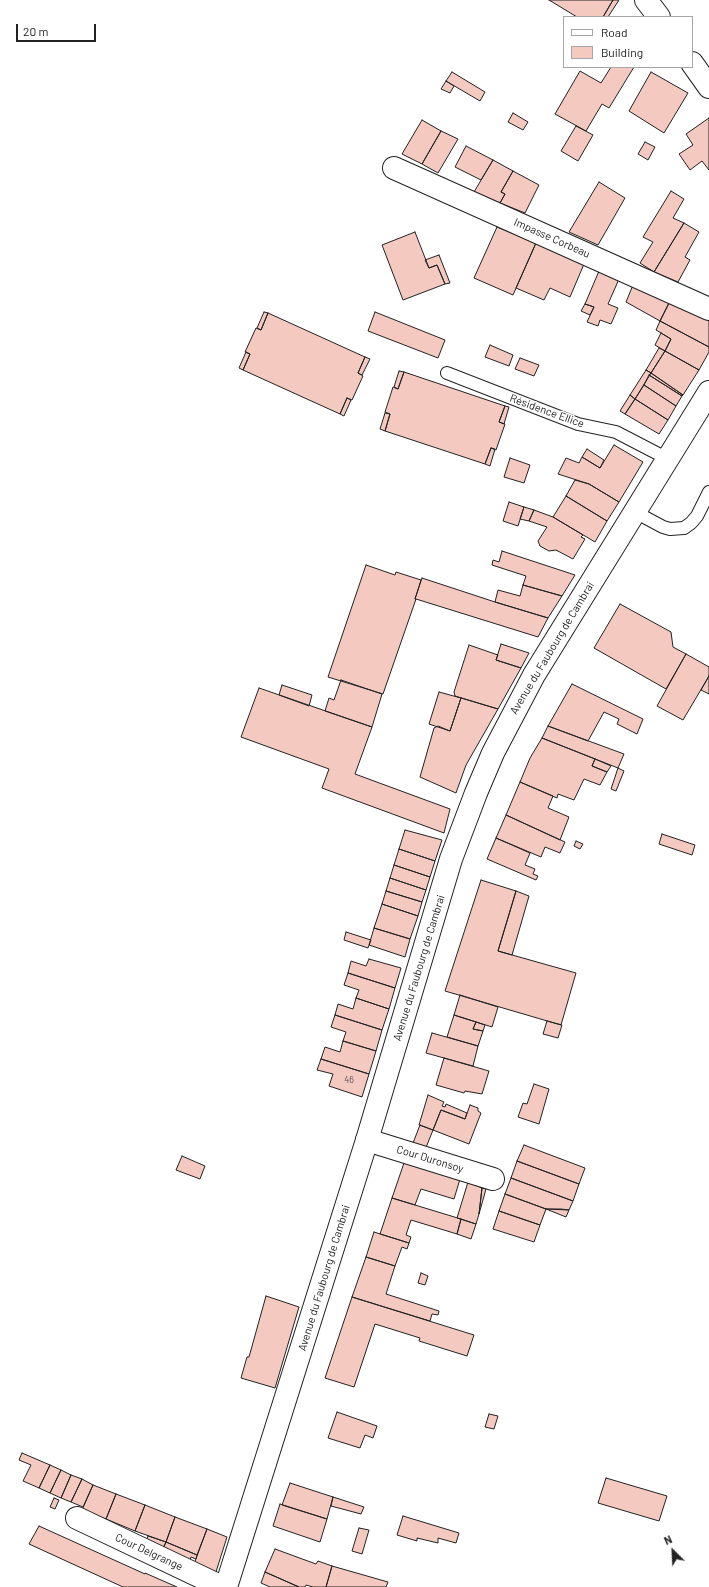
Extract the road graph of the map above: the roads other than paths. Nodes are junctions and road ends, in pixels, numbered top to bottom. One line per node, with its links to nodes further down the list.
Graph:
1 (646, 0): 2 (street)
2 (658, 16)
3 (693, 64): 4 (street)
4 (709, 87)
5 (394, 168): 6 (street, Impasse Corbeau)
6 (709, 309)
7 (447, 373): 9 (lane, Résidence Ellice)
8 (709, 392): 9 (street, Avenue du Faubourg de Cambrai)
9 (668, 459): 11 (street, Avenue du Faubourg de Cambrai)
10 (709, 492): 11 (lane)
11 (635, 512): 12 (street, Avenue du Faubourg de Cambrai)
12 (367, 1140): 13 (street, Cour Duronsoy); 16 (street, Avenue du Faubourg de Cambrai)
13 (493, 1179)
14 (77, 1518): 15 (street, Cour Delgrange)
15 (222, 1587)
16 (226, 1587)

